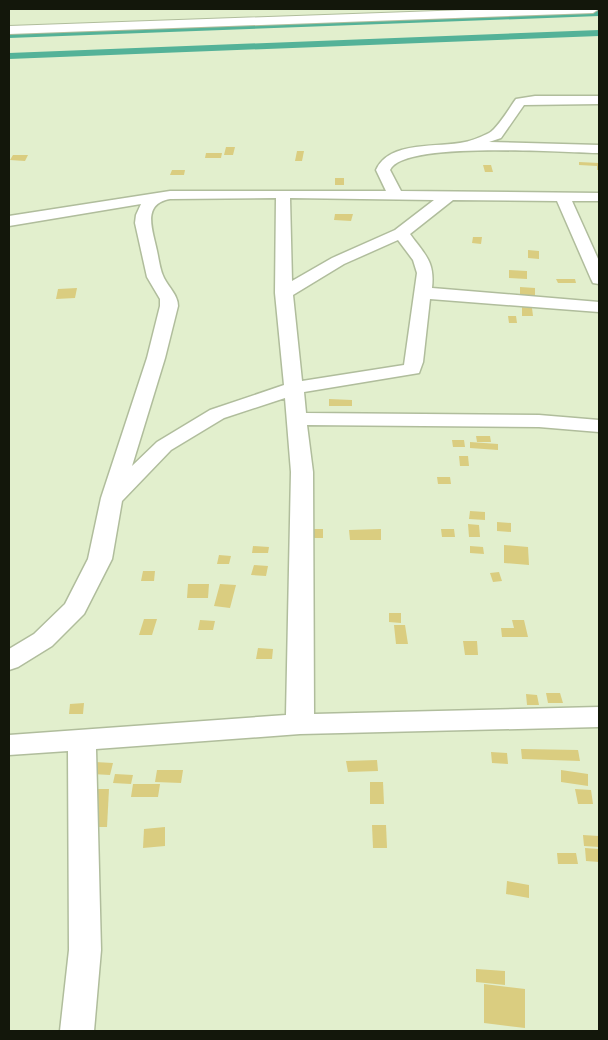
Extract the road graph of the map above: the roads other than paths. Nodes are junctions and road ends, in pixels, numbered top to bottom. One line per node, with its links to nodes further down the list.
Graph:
1 (593, 9): 2 (street)
2 (9, 30)
3 (599, 100): 4 (street)
4 (462, 146): 5 (street); 7 (street)
5 (599, 149)
6 (283, 194): 7 (street); 9 (street); 15 (street)
7 (396, 195): 8 (street)
8 (450, 195): 11 (street); 13 (street)
9 (157, 196): 12 (street); 21 (street)
10 (599, 196): 11 (street)
11 (563, 197): 14 (street)
12 (9, 221)
13 (401, 233): 15 (street); 16 (street)
14 (597, 268)
15 (284, 293): 18 (street)
16 (424, 293): 17 (street); 18 (street)
17 (599, 307)
18 (295, 388): 19 (street); 21 (street)
19 (297, 419): 20 (street); 24 (street)
20 (599, 426)
21 (112, 498): 22 (street)
22 (9, 661)
23 (599, 717): 24 (street)
24 (300, 724): 25 (street)
25 (82, 740): 26 (street); 27 (street)
26 (9, 744)
27 (77, 1031)

